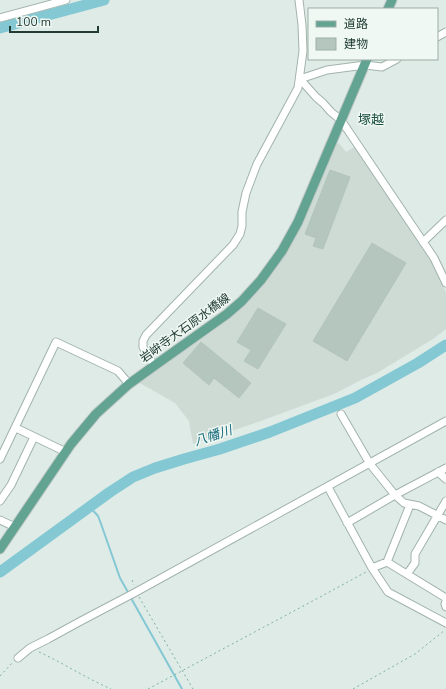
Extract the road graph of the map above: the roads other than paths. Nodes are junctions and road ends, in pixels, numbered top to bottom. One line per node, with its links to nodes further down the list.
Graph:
1 (66, 0): 3 (street)
2 (299, 0): 6 (street)
3 (0, 18)
4 (395, 60): 5 (street)
5 (366, 62): 6 (street); 7 (main road, 岩峅寺大石原水橋線)
6 (300, 79): 7 (street); 11 (street)
7 (341, 120): 9 (street); 11 (main road, 岩峅寺大石原水橋線)
8 (446, 220): 9 (street)
9 (423, 242): 10 (street)
10 (446, 283)
11 (154, 366): 12 (main road, 岩峅寺大石原水橋線)
12 (129, 384): 15 (street); 17 (main road, 岩峅寺大石原水橋線)
13 (341, 414): 19 (street)
14 (446, 422): 19 (street)
15 (16, 428): 16 (street); 18 (street)
16 (34, 436): 17 (street); 25 (street)
17 (66, 452): 32 (main road, 岩峅寺大石原水橋線)
18 (0, 459)
19 (370, 464): 23 (street); 24 (street)
20 (446, 468): 21 (street)
21 (438, 472): 22 (street); 24 (street)
22 (446, 479)
23 (328, 487): 31 (street); 41 (street)
24 (395, 495): 27 (street); 31 (street)
25 (0, 501)
26 (446, 501): 28 (street)
27 (410, 505): 28 (street); 34 (street)
28 (438, 516): 30 (street); 36 (street)
29 (0, 520): 32 (street)
30 (446, 520)
31 (347, 523): 35 (street)
32 (15, 527): 33 (main road, 岩峅寺大石原水橋線)
33 (0, 549)
34 (387, 562): 35 (street); 36 (street)
35 (372, 568): 40 (street)
36 (407, 574): 37 (street)
37 (446, 598)
38 (446, 602): 39 (street)
39 (446, 607)
40 (446, 624)
41 (18, 658)

